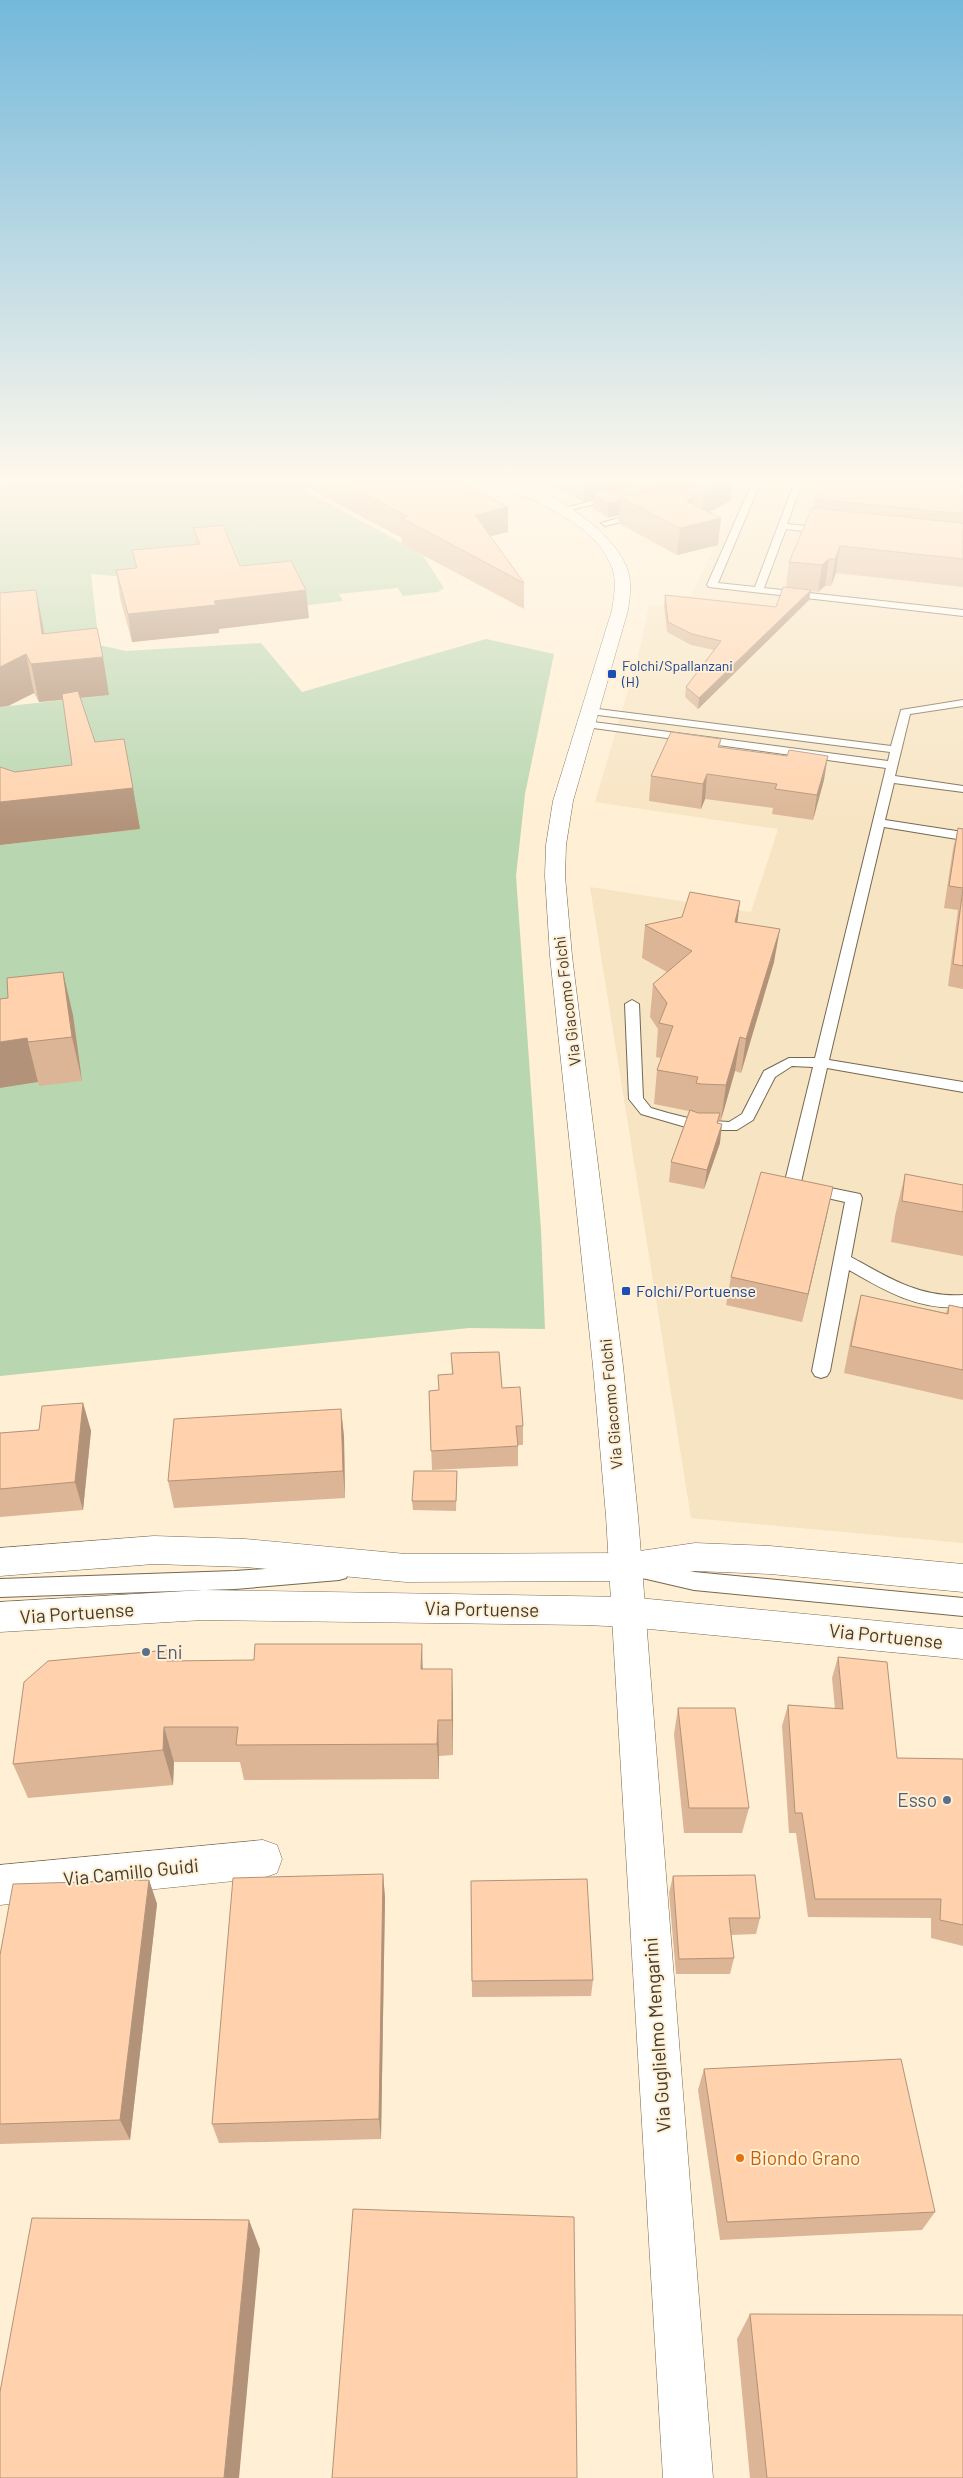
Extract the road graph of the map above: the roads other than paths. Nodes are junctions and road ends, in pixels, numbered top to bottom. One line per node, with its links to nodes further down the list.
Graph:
1 (622, 597): 5 (street, Via Giacomo Folchi)
2 (824, 597): 3 (lane)
3 (963, 613)
4 (963, 704): 6 (lane)
5 (588, 718): 6 (lane); 7 (lane); 21 (street, Via Giacomo Folchi)
6 (896, 750): 7 (lane)
7 (891, 772): 8 (lane); 9 (lane)
8 (963, 788)
9 (878, 822): 10 (lane); 12 (lane)
10 (963, 836)
11 (632, 1004): 12 (lane)
12 (822, 1063): 13 (lane); 14 (lane)
13 (963, 1087)
14 (842, 1259): 15 (lane); 16 (lane)
15 (963, 1301)
16 (821, 1371)
17 (0, 1562): 18 (street, Via Portuense)
18 (406, 1568): 20 (lane, Via Portuense); 21 (street, Via Portuense)
19 (963, 1578): 21 (street, Via Portuense)
20 (0, 1588)
21 (627, 1591): 22 (lane, Via Portuense); 23 (street, Via Portuense); 24 (street, Via Portuense); 27 (street, Via Guglielmo Mengarini)
22 (963, 1608)
23 (0, 1618)
24 (963, 1644)
25 (263, 1859): 26 (street, Via Camillo Guidi)
26 (0, 1885)
27 (688, 2478)

